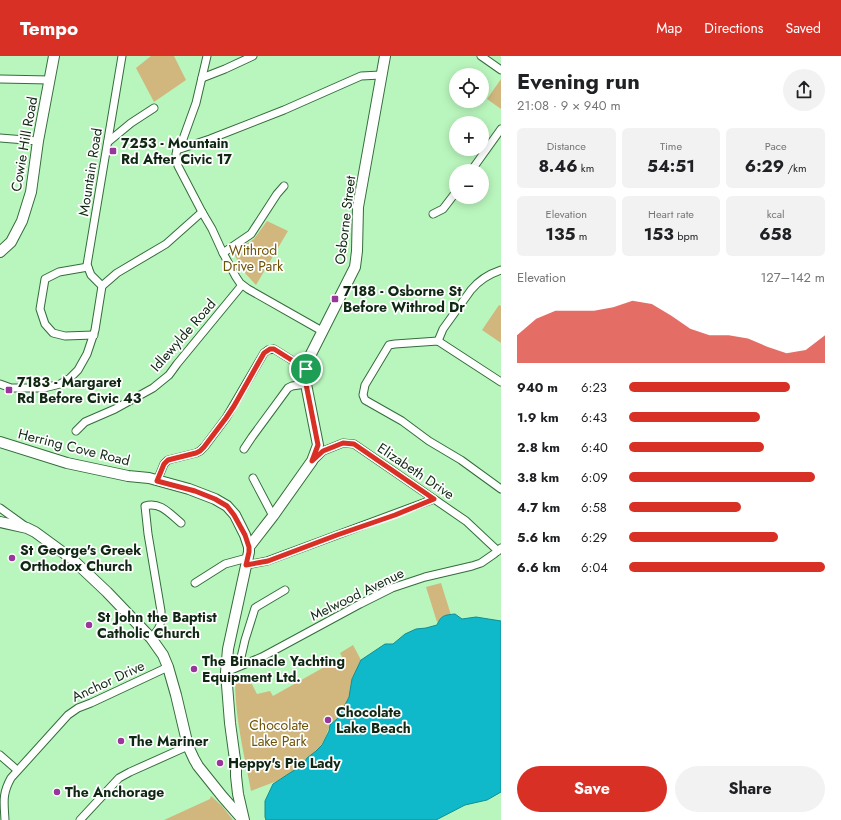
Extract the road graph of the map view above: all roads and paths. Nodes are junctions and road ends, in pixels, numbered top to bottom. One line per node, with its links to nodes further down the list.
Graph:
1 (54, 56): 12 (main road, Cowie Hill Road)
2 (122, 56): 17 (street, Mountain Road)
3 (208, 56): 11 (street)
4 (253, 56): 11 (street)
5 (385, 56): 9 (main road, Osborne Street)
6 (481, 56): 8 (street)
7 (501, 60): 8 (street)
8 (499, 68)
9 (382, 75): 18 (street); 30 (main road, Osborne Street)
10 (0, 78): 12 (street)
11 (202, 78): 18 (street)
12 (50, 80): 16 (main road, Cowie Hill Road)
13 (154, 108): 17 (street)
14 (501, 129): 19 (street)
15 (0, 138): 16 (street)
16 (38, 141): 24 (main road, Cowie Hill Road)
17 (108, 142): 26 (street, Mountain Road)
18 (177, 150): 22 (street)
19 (476, 164)
20 (284, 186): 25 (street)
21 (449, 201): 23 (street)
22 (202, 212): 25 (street); 29 (street)
23 (432, 214)
24 (0, 252)
25 (223, 253): 28 (street)
26 (88, 267): 29 (street); 31 (street)
27 (501, 270): 32 (street)
28 (242, 285): 30 (street); 37 (street, Idlewylde Road)
29 (102, 286): 31 (street)
30 (322, 331): 33 (main road, Osborne Street)
31 (94, 335): 35 (street)
32 (438, 341): 34 (street); 43 (street)
33 (306, 369): 36 (main road, Osborne Street); 42 (street)
34 (501, 382)
35 (0, 384)
36 (306, 384): 39 (street); 40 (main road, Osborne Street)
37 (76, 430)
38 (0, 442): 42 (main road, Herring Cove Road)
39 (244, 449)
40 (312, 461): 44 (street, Elizabeth Drive); 46 (main road, Osborne Street)
41 (253, 478): 46 (street)
42 (157, 481): 50 (main road, Herring Cove Road)
43 (501, 489)
44 (434, 499): 51 (street, Elizabeth Drive); 52 (street)
45 (0, 508): 49 (street)
46 (273, 516): 50 (main road, Osborne Street)
47 (0, 522): 49 (main road)
48 (180, 522): 55 (street)
49 (27, 528): 55 (main road)
50 (249, 547): 52 (main road)
51 (499, 549): 56 (street, Melwood Avenue)
52 (246, 562): 53 (street); 58 (main road)
53 (195, 583)
54 (285, 590): 56 (street)
55 (151, 638): 57 (main road)
56 (239, 666): 58 (street, Melwood Avenue)
57 (168, 667): 59 (main road); 61 (street, Anchor Drive)
58 (226, 672): 63 (main road)
59 (188, 746): 62 (main road); 65 (street)
60 (0, 755): 61 (street)
61 (17, 770): 64 (street, Anchor Drive)
62 (218, 790): 63 (main road); 66 (main road)
63 (241, 794): 66 (main road); 67 (main road)
64 (5, 820)
65 (80, 820)
66 (244, 820)
67 (250, 820)

